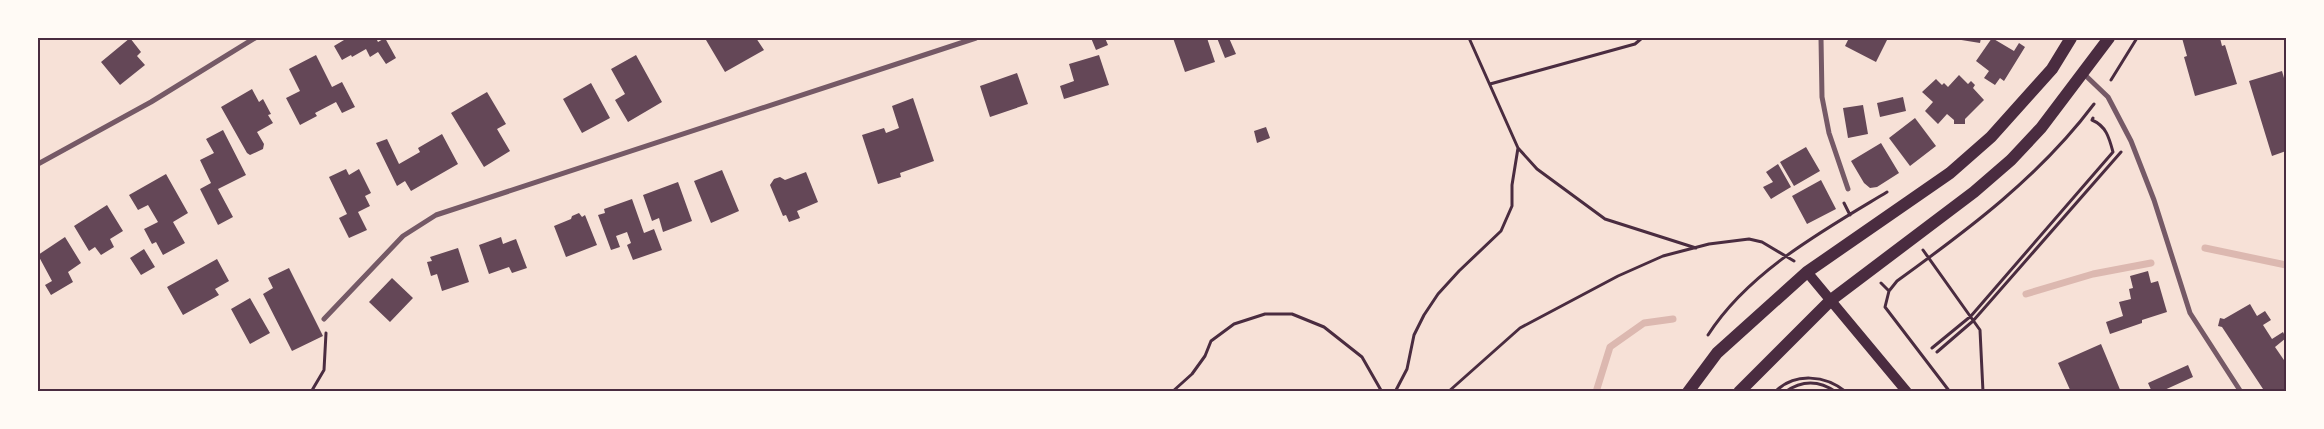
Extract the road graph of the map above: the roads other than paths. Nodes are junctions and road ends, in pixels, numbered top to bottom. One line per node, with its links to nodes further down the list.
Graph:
1 (254, 38): 8 (street)
2 (976, 38): 6 (street)
3 (1821, 38): 9 (street)
4 (2071, 38): 10 (main road)
5 (2109, 38): 7 (main road)
6 (958, 40): 12 (street)
7 (2083, 74): 11 (main road); 16 (street)
8 (38, 164)
9 (1848, 189)
10 (1806, 272): 11 (main road); 13 (main road)
11 (1831, 300): 14 (main road); 15 (main road)
12 (324, 319)
13 (1688, 392)
14 (1739, 392)
15 (1907, 392)
16 (2241, 392)

